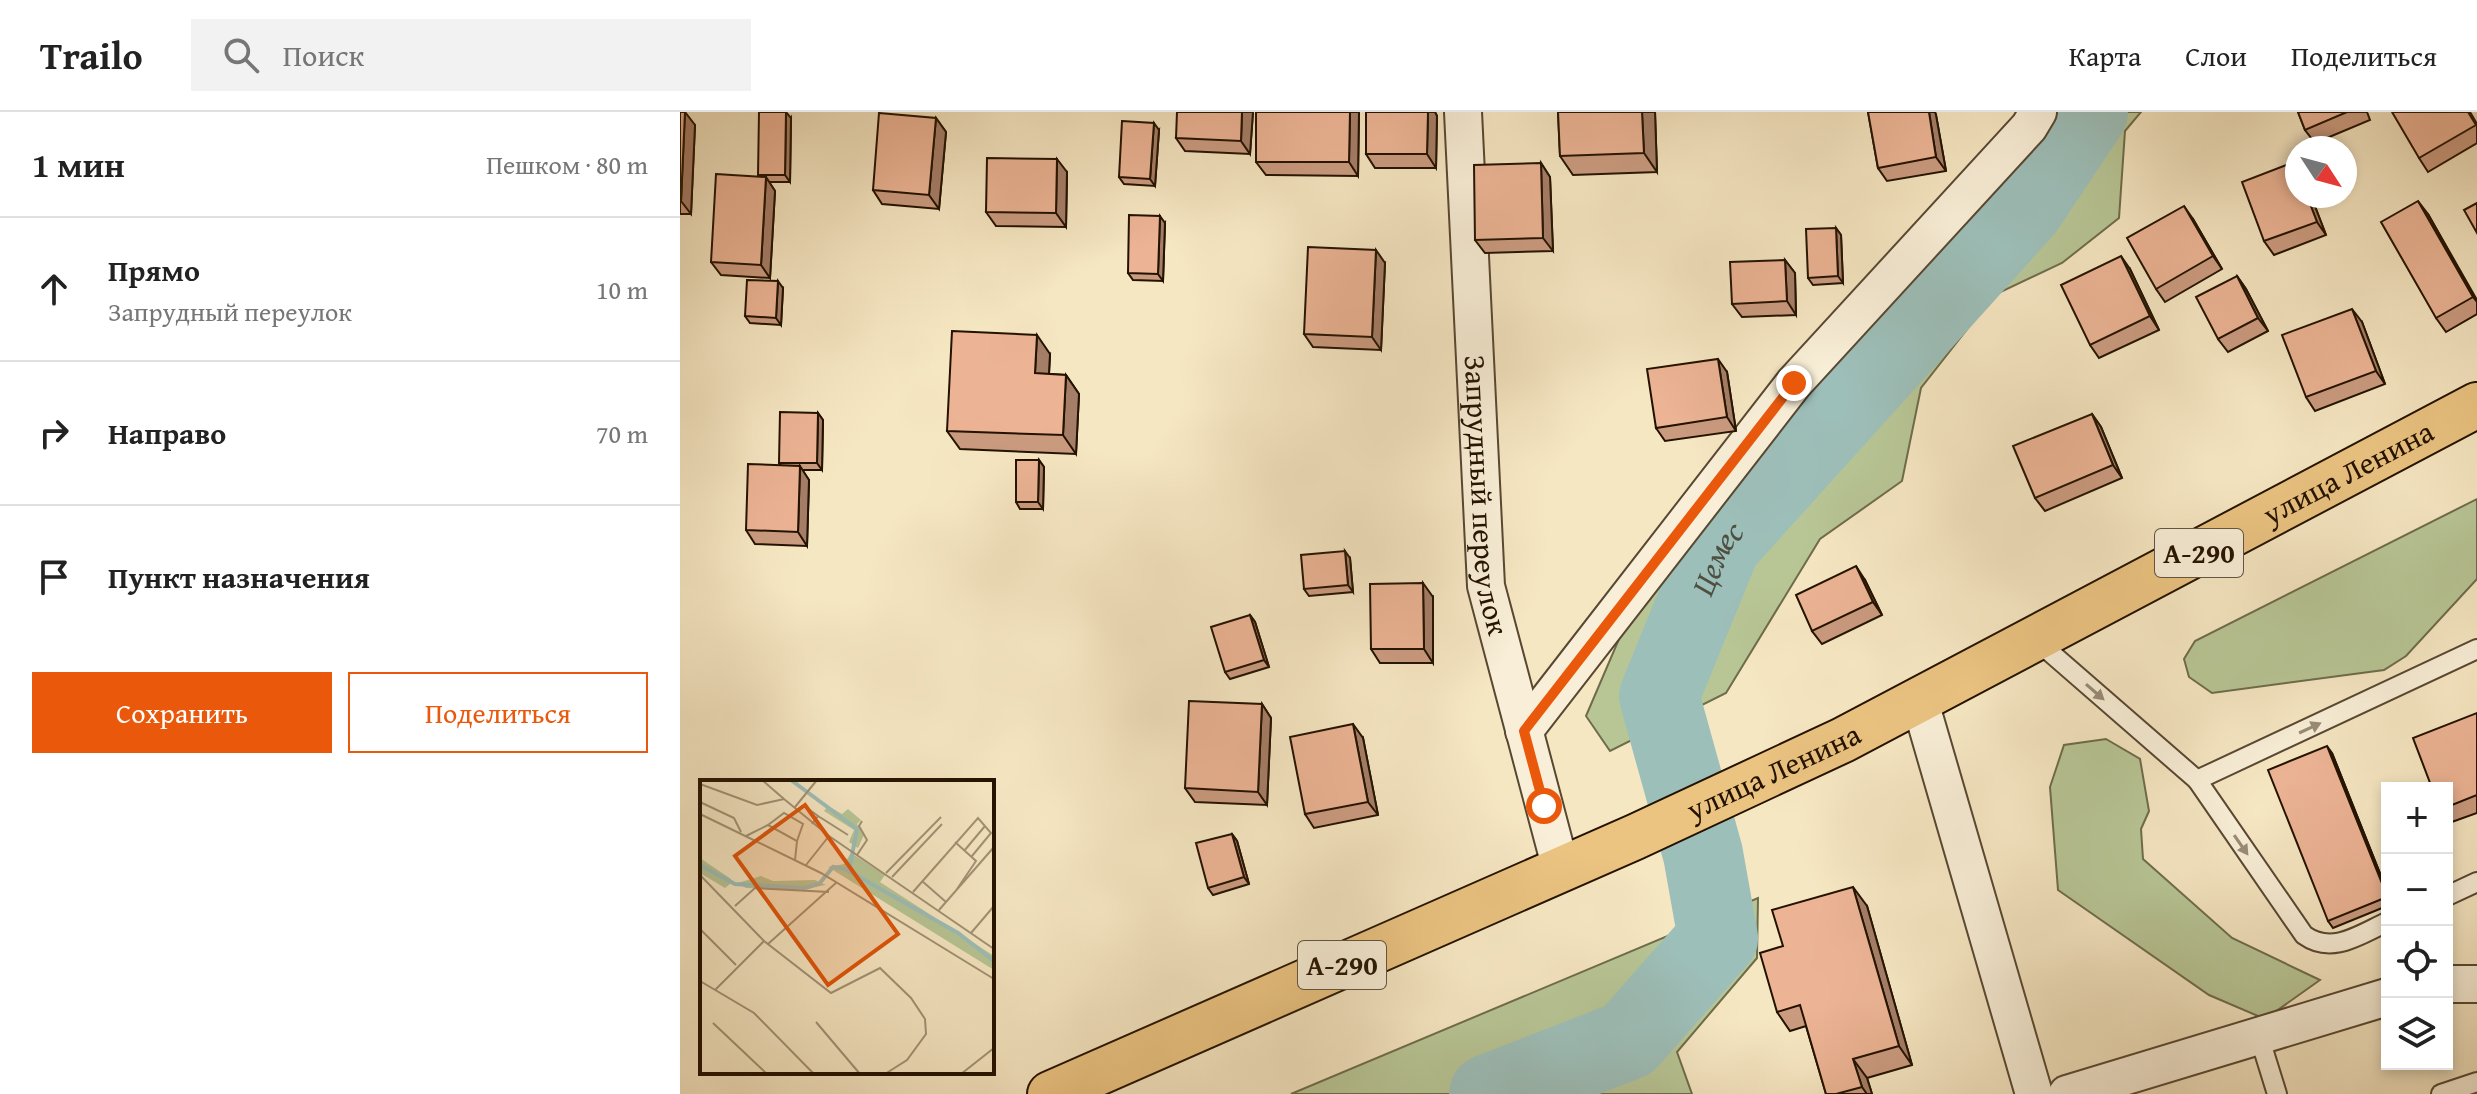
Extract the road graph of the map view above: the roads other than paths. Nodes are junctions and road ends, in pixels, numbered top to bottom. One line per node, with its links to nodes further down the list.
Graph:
1 (1463, 112): 7 (street, Запрудный переулок)
2 (2038, 112): 7 (street)
3 (2477, 405): 4 (highway, улица Ленина / А-290)
4 (2036, 640): 6 (highway, улица Ленина / А-290); 8 (lane, one-way to 8)
5 (2477, 649): 8 (lane, one-way to 5)
6 (1920, 702): 9 (highway, улица Ленина / А-290); 19 (street)
7 (1524, 731): 9 (street, Запрудный переулок)
8 (2197, 780): 12 (lane, one-way to 12)
9 (1561, 869): 18 (highway, улица Ленина / А-290)
10 (2477, 882): 11 (lane)
11 (2453, 893)
12 (2381, 925)
13 (2453, 984): 14 (street)
14 (2477, 984)
15 (2384, 998): 16 (street)
16 (2259, 1036): 20 (street); 21 (lane)
17 (2477, 1082): 22 (lane)
18 (1050, 1094)
19 (2034, 1094)
20 (2067, 1094)
21 (2277, 1094)
22 (2441, 1094)

